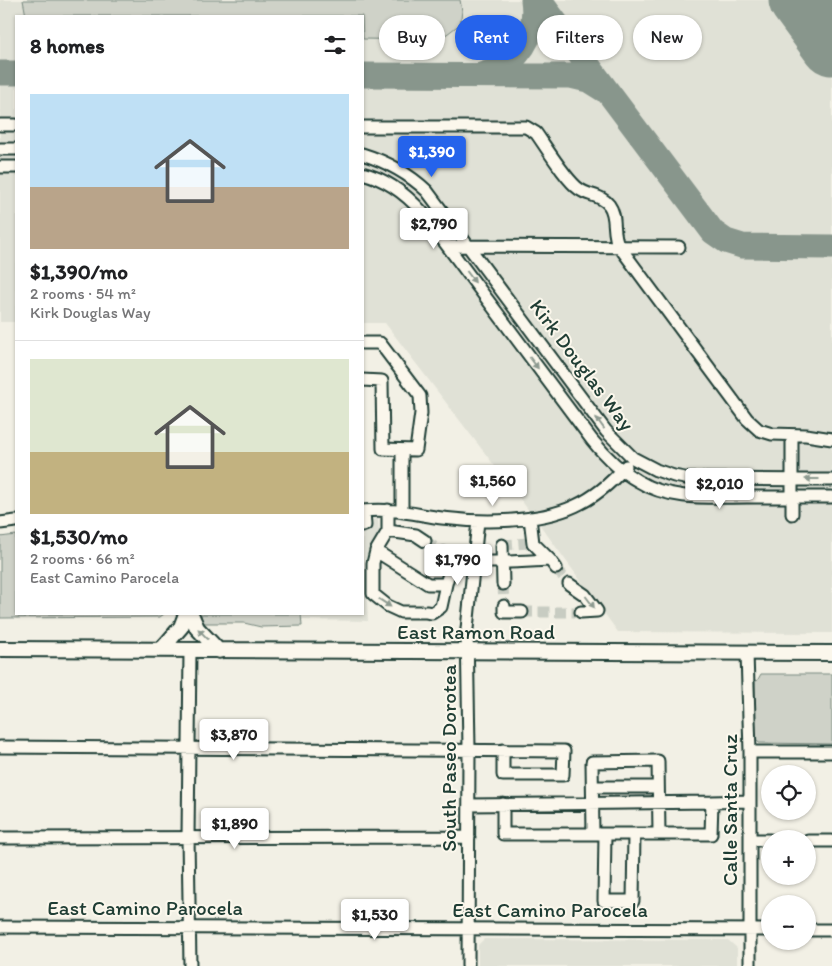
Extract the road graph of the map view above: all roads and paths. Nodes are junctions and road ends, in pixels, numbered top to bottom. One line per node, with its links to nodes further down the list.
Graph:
1 (0, 125): 2 (street)
2 (15, 125)
3 (364, 127): 12 (street)
4 (0, 149): 5 (street)
5 (15, 149)
6 (364, 155): 11 (street, Kirk Douglas Way)
7 (0, 167): 8 (street)
8 (15, 167)
9 (364, 174): 10 (street, Kirk Douglas Way)
10 (448, 246): 11 (street); 20 (street, Kirk Douglas Way, one-way to 20)
11 (470, 246): 12 (street); 19 (street, Kirk Douglas Way, one-way to 11)
12 (619, 246): 13 (street); 16 (street)
13 (679, 247)
14 (364, 343): 18 (street)
15 (364, 380): 18 (street)
16 (792, 435): 17 (street); 21 (street)
17 (832, 439)
18 (402, 450): 27 (street)
19 (633, 458): 20 (street); 21 (street, Kirk Douglas Way)
20 (622, 470): 23 (street, Kirk Douglas Way); 29 (street)
21 (792, 479): 22 (street, Kirk Douglas Way, one-way to 21); 23 (street)
22 (832, 480)
23 (792, 497): 24 (street, Kirk Douglas Way); 28 (street)
24 (832, 497)
25 (388, 510): 26 (street); 27 (street); 33 (street)
26 (364, 511)
27 (402, 511): 31 (street)
28 (792, 514)
29 (530, 518): 31 (street); 38 (street)
30 (15, 521): 32 (street)
31 (478, 521): 37 (street, South Paseo Dorotea)
32 (0, 523)
33 (388, 531): 34 (street); 36 (street)
34 (420, 538)
35 (502, 545): 38 (street)
36 (376, 551): 39 (street); 39 (street, one-way to 39)
37 (474, 560): 38 (street); 39 (street); 51 (street, South Paseo Dorotea)
38 (503, 562): 40 (street)
39 (446, 584)
40 (503, 584)
41 (569, 584): 44 (street, one-way to 44)
42 (504, 606): 43 (street)
43 (522, 612)
44 (581, 612)
45 (186, 615): 48 (main road)
46 (191, 615): 50 (main road, one-way to 46)
47 (0, 649): 48 (main road, East Ramon Road)
48 (160, 650): 49 (main road, East Ramon Road)
49 (190, 651): 50 (main road, East Ramon Road); 55 (street)
50 (219, 651): 51 (main road, East Ramon Road)
51 (467, 653): 52 (main road, East Ramon Road); 56 (street, South Paseo Dorotea)
52 (747, 653): 53 (main road, East Ramon Road); 58 (street, Calle Santa Cruz)
53 (832, 653)
54 (0, 747): 55 (street)
55 (189, 748): 56 (street); 71 (street)
56 (469, 749): 57 (street); 67 (street, South Paseo Dorotea)
57 (503, 750): 57 (street)
58 (750, 752): 59 (street); 62 (street, Calle Santa Cruz)
59 (832, 752)
60 (592, 787): 61 (street); 61 (street); 64 (street)
61 (658, 787): 65 (street)
62 (750, 801): 63 (street); 74 (street, Calle Santa Cruz)
63 (712, 802): 65 (street); 70 (street)
64 (593, 803): 65 (street); 66 (street); 68 (street)
65 (659, 803): 70 (street)
66 (503, 804): 67 (street); 68 (street)
67 (469, 805): 72 (street, South Paseo Dorotea)
68 (599, 834): 69 (street); 69 (street)
69 (634, 834): 70 (street)
70 (659, 834)
71 (188, 837): 72 (street); 73 (street); 79 (street)
72 (469, 837): 80 (street, South Paseo Dorotea)
73 (0, 838)
74 (750, 840): 75 (street); 81 (street, Calle Santa Cruz)
75 (761, 840)
76 (816, 840): 77 (street)
77 (832, 841)
78 (0, 927): 79 (street, East Camino Parocela)
79 (190, 927): 80 (street, East Camino Parocela); 85 (street)
80 (468, 929): 81 (street, East Camino Parocela); 86 (street, South Paseo Dorotea)
81 (749, 930): 82 (street, East Camino Parocela); 87 (street, Calle Santa Cruz)
82 (761, 930)
83 (816, 930): 84 (street)
84 (832, 930)
85 (190, 966)
86 (468, 966)
87 (750, 966)

